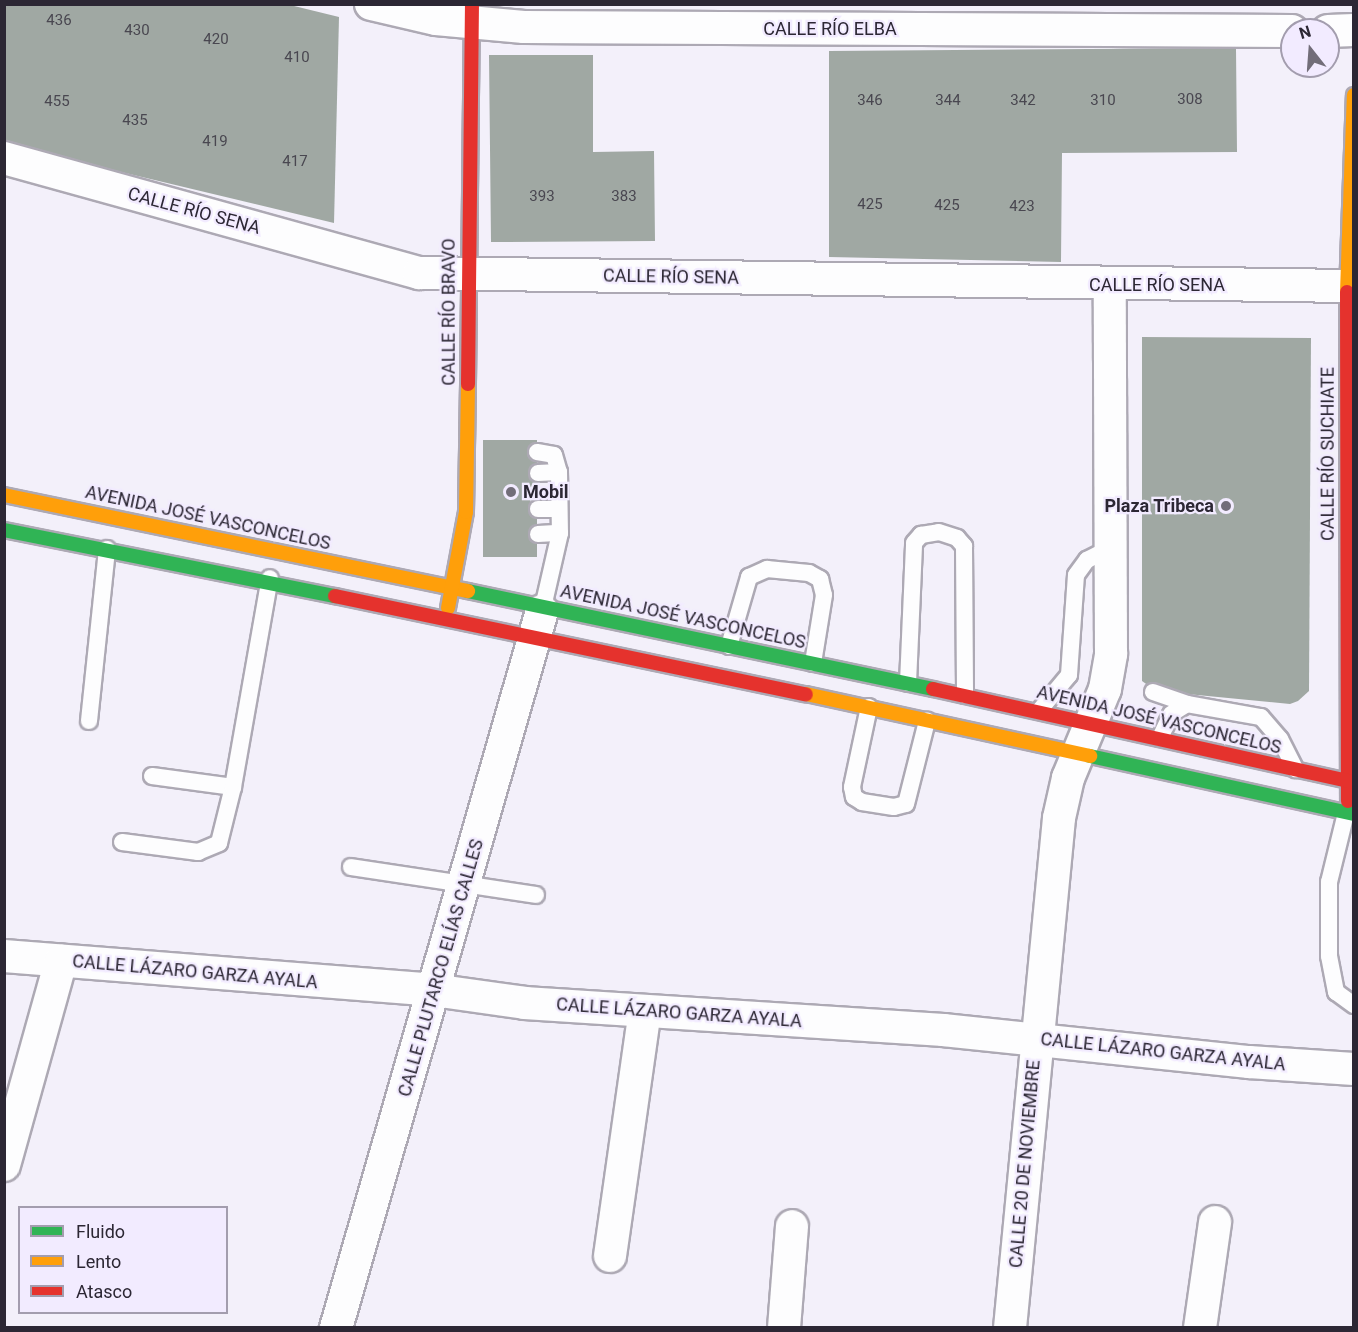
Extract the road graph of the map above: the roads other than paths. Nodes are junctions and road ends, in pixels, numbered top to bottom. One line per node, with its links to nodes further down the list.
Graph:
1 (371, 4): 2 (street, CALLE RÍO ELBA)
2 (472, 14): 3 (street, CALLE RÍO ELBA); 6 (main road, CALLE RÍO BRAVO)
3 (1280, 31)
4 (1353, 95): 8 (main road, CALLE RÍO SUCHIATE)
5 (4, 158): 6 (street, CALLE RÍO SENA)
6 (467, 272): 7 (street, CALLE RÍO SENA); 16 (main road, CALLE RÍO BRAVO)
7 (1110, 286): 8 (street, CALLE RÍO SENA); 23 (street, CALLE 20 DE NOVIEMBRE)
8 (1350, 286): 22 (main road, CALLE RÍO SUCHIATE)
9 (537, 452): 10 (lane)
10 (559, 472): 11 (lane); 14 (lane)
11 (537, 473)
12 (4, 495): 25 (main road, AVENIDA JOSÉ VASCONCELOS)
13 (538, 509): 14 (lane)
14 (559, 509): 18 (lane)
15 (484, 511): 16 (lane)
16 (466, 512): 20 (main road, CALLE RÍO BRAVO)
17 (4, 530): 24 (main road, AVENIDA JOSÉ VASCONCELOS)
18 (560, 533): 19 (lane); 29 (lane)
19 (538, 534)
20 (463, 536): 21 (lane); 27 (main road, CALLE RÍO BRAVO)
21 (484, 536)
22 (1350, 546): 45 (main road, CALLE RÍO SUCHIATE)
23 (1111, 548): 37 (lane); 40 (street, CALLE 20 DE NOVIEMBRE)
24 (107, 549): 26 (main road, AVENIDA JOSÉ VASCONCELOS); 38 (lane)
25 (276, 551): 26 (lane); 27 (main road, AVENIDA JOSÉ VASCONCELOS)
26 (269, 583): 28 (main road, AVENIDA JOSÉ VASCONCELOS); 46 (lane)
27 (452, 587): 28 (main road, CALLE RÍO BRAVO); 29 (main road, AVENIDA JOSÉ VASCONCELOS)
28 (446, 619): 29 (main road, AVENIDA JOSÉ VASCONCELOS)
29 (539, 621): 30 (main road, AVENIDA JOSÉ VASCONCELOS); 36 (main road, AVENIDA JOSÉ VASCONCELOS); 50 (street, CALLE PLUTARCO ELÍAS CALLES)
30 (729, 646): 31 (main road, AVENIDA JOSÉ VASCONCELOS); 31 (lane)
31 (813, 663): 32 (main road, AVENIDA JOSÉ VASCONCELOS)
32 (908, 683): 34 (main road, AVENIDA JOSÉ VASCONCELOS); 34 (lane)
33 (1153, 692): 35 (lane)
34 (965, 695): 37 (main road, AVENIDA JOSÉ VASCONCELOS)
35 (1187, 704): 41 (lane); 43 (lane)
36 (870, 707): 39 (main road, AVENIDA JOSÉ VASCONCELOS); 39 (lane)
37 (1039, 711): 40 (main road, AVENIDA JOSÉ VASCONCELOS)
38 (89, 721)
39 (927, 721): 42 (main road, AVENIDA JOSÉ VASCONCELOS)
40 (1093, 723): 41 (main road, AVENIDA JOSÉ VASCONCELOS); 42 (street, CALLE 20 DE NOVIEMBRE)
41 (1160, 738): 43 (main road, AVENIDA JOSÉ VASCONCELOS)
42 (1078, 752): 47 (main road, AVENIDA JOSÉ VASCONCELOS); 57 (street, CALLE 20 DE NOVIEMBRE)
43 (1295, 769): 45 (main road, AVENIDA JOSÉ VASCONCELOS)
44 (153, 776): 46 (lane)
45 (1352, 781): 47 (main road, CALLE RÍO SUCHIATE)
46 (234, 787): 48 (lane)
47 (1350, 813): 55 (lane)
48 (122, 842)
49 (351, 867): 50 (lane)
50 (465, 884): 51 (lane); 54 (street, CALLE PLUTARCO ELÍAS CALLES)
51 (536, 895)
52 (4, 956): 53 (street, CALLE LÁZARO GARZA AYALA)
53 (61, 961): 54 (street, CALLE LÁZARO GARZA AYALA); 59 (street)
54 (433, 990): 56 (street, CALLE LÁZARO GARZA AYALA); 63 (street, CALLE PLUTARCO ELÍAS CALLES)
55 (1353, 1005)
56 (645, 1011): 57 (street, CALLE LÁZARO GARZA AYALA); 62 (street)
57 (1037, 1040): 58 (street, CALLE LÁZARO GARZA AYALA); 65 (street, CALLE 20 DE NOVIEMBRE)
58 (1353, 1069)
59 (4, 1165)
60 (1215, 1222): 66 (street)
61 (792, 1226): 64 (street)
62 (610, 1256)
63 (336, 1328)
64 (784, 1328)
65 (1010, 1328)
66 (1200, 1328)

